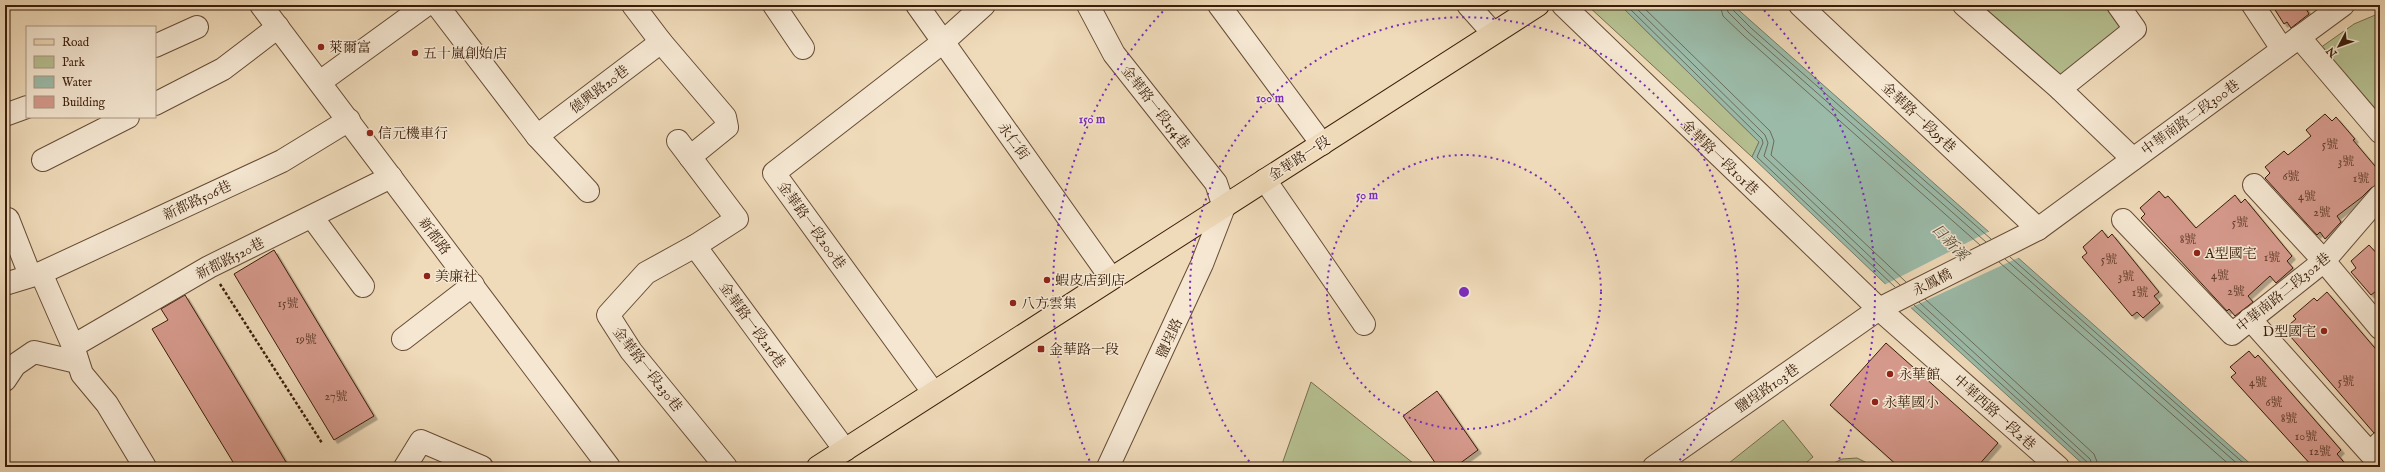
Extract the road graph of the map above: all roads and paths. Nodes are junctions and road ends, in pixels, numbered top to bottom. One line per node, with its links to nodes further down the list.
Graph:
1 (261, 5): 19 (street, 新都路)
2 (426, 5): 27 (street)
3 (437, 5): 35 (street)
4 (633, 5): 22 (street)
5 (774, 5): 25 (street)
6 (918, 5): 23 (street, 永仁街)
7 (984, 5): 23 (street)
8 (1088, 5): 44 (street, 金華路一段154巷)
9 (1220, 5): 36 (street)
10 (1468, 5): 20 (street)
11 (1538, 5): 20 (main road, 金華路一段)
12 (1562, 5): 57 (street, 金華路一段101巷)
13 (1964, 5): 28 (street)
14 (2118, 5): 28 (street)
15 (2253, 5): 26 (street)
16 (2340, 6): 21 (street, 中華南路二段300巷)
17 (1813, 8): 48 (street, 金華路一段95巷)
18 (197, 27): 24 (street)
19 (278, 27): 27 (street, 新都路); 29 (street)
20 (1493, 33): 36 (main road, 金華路一段)
21 (2299, 37): 26 (street, 中華南路二段300巷); 34 (street)
22 (661, 42): 35 (street, 德興路20巷); 49 (street)
23 (943, 42): 53 (street, 永仁街); 64 (street, 金華路一段200巷)
24 (156, 46)
25 (804, 48)
26 (2282, 49): 37 (street, 中華南路二段300巷)
27 (320, 82): 33 (street, 新都路)
28 (2060, 89): 37 (street)
29 (156, 103)
30 (26, 107): 31 (street)
31 (5, 115)
32 (126, 118): 38 (street)
33 (348, 120): 39 (street, 新都路); 52 (street, 新都路506巷)
34 (2380, 132)
35 (537, 136): 42 (street)
36 (1322, 144): 40 (main road, 金華路一段)
37 (2133, 159): 48 (street, 中華南路二段300巷)
38 (43, 160)
39 (391, 177): 45 (street, 新都路520巷); 55 (street, 新都路)
40 (1266, 180): 44 (main road, 金華路一段); 59 (street)
41 (2254, 185): 50 (street)
42 (588, 191)
43 (2380, 196): 50 (street, 中華南路二段302巷)
44 (1224, 207): 53 (main road, 金華路一段); 74 (street, 鹽埕路)
45 (312, 217): 51 (street, 新都路520巷); 56 (street)
46 (8, 218): 52 (street)
47 (2123, 220): 58 (street, 中華南路二段302巷)
48 (2038, 229): 57 (street, 永鳳橋)
49 (695, 246): 67 (street, 金華路一段216巷); 72 (street, 金華路一段230巷)
50 (2324, 261): 58 (street, 中華南路二段302巷); 60 (street)
51 (209, 267): 62 (street, 新都路520巷); 65 (path)
52 (36, 274): 54 (street, 新都路506巷); 62 (street)
53 (1111, 278): 64 (main road, 金華路一段)
54 (5, 284)
55 (473, 285): 61 (street); 71 (street, 新都路)
56 (363, 286)
57 (1885, 306): 75 (street, 鹽埕路103巷); 76 (street, 中華西路一段2巷)
58 (2250, 319): 66 (street)
59 (1364, 324)
60 (2380, 328)
61 (403, 339)
62 (75, 354): 63 (street); 68 (street)
63 (5, 380)
64 (933, 392): 67 (main road, 金華路一段)
65 (322, 443)
66 (2380, 443)
67 (845, 450): 73 (main road, 金華路一段)
68 (145, 467)
69 (405, 467): 70 (street)
70 (482, 467)
71 (609, 467)
72 (726, 467)
73 (818, 467)
74 (1108, 467)
75 (1654, 467)
76 (2058, 467)

